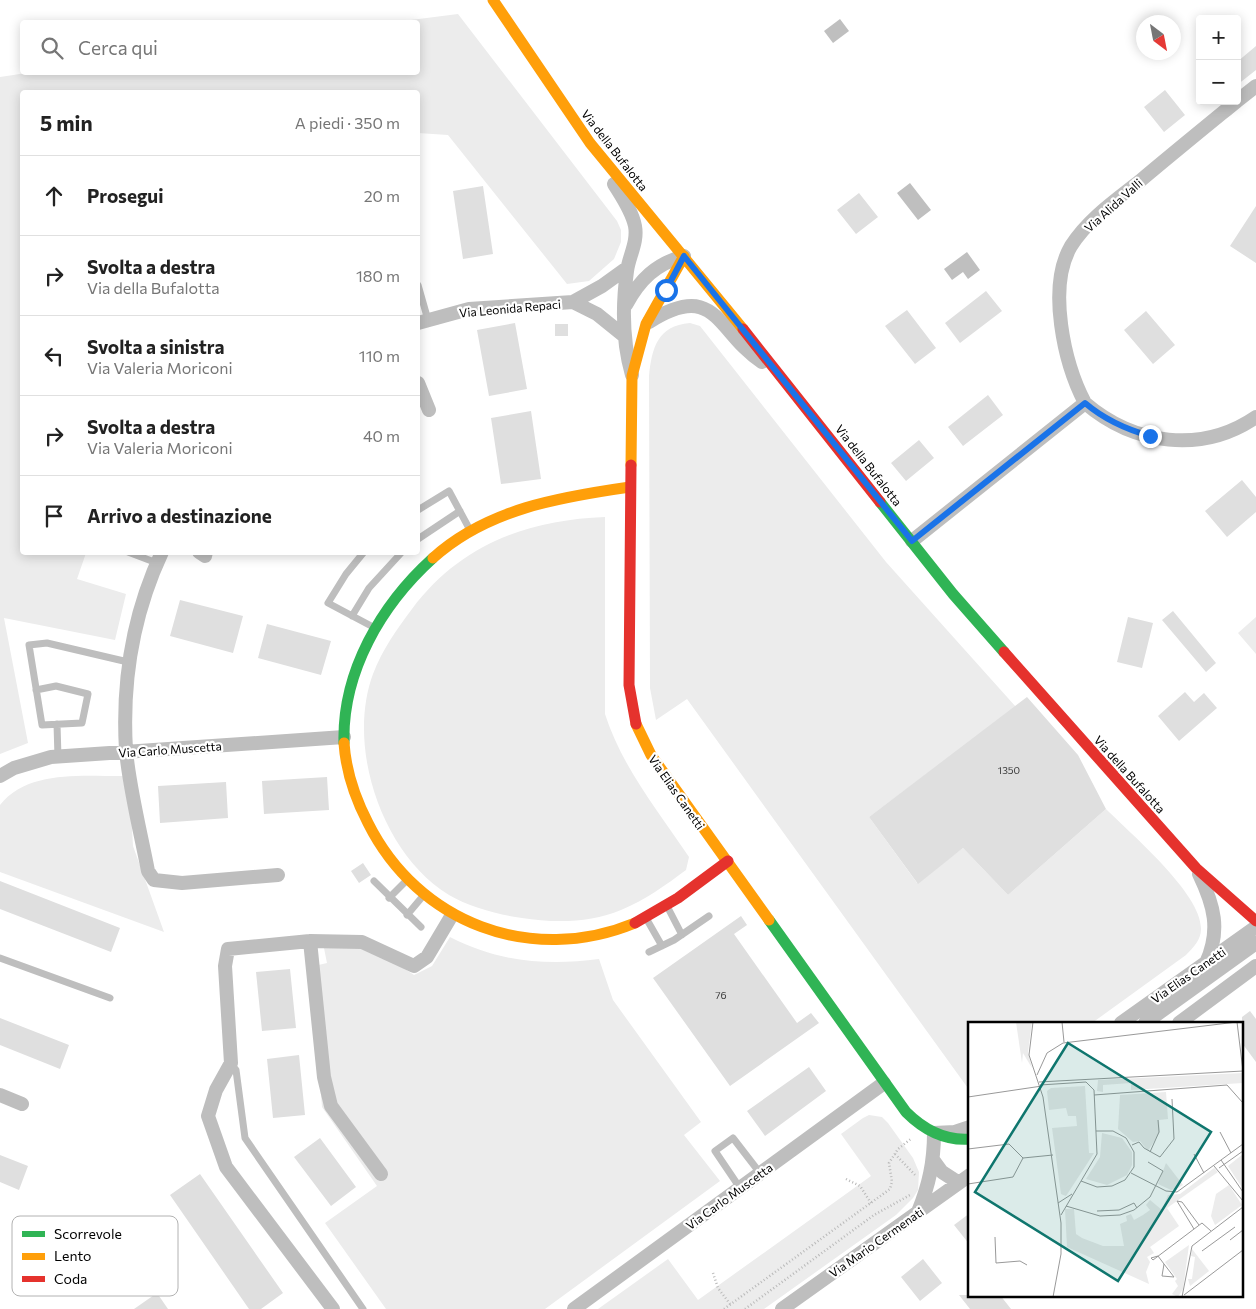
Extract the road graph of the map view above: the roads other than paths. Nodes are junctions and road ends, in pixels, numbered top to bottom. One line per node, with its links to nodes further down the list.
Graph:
1 (492, 0): 5 (street, Via della Bufalotta)
2 (1256, 86): 3 (street, Via Alida Valli)
3 (1241, 98)
4 (1232, 105): 17 (street, Via Alida Valli)
5 (590, 143): 6 (street, Via della Bufalotta); 7 (street)
6 (684, 256): 10 (street); 12 (street, Via Elias Canetti); 14 (street, Via della Bufalotta)
7 (627, 268): 9 (street, Via Leonida Repaci); 10 (street)
8 (420, 299): 11 (lane)
9 (573, 302): 11 (street, Via Leonida Repaci); 13 (street, Via Leonida Repaci)
10 (623, 310): 13 (street)
11 (423, 321)
12 (646, 324): 14 (street); 15 (street, Via Elias Canetti)
13 (623, 335): 15 (street)
14 (775, 368): 25 (street, Via della Bufalotta)
15 (632, 376): 20 (street, Via Elias Canetti)
16 (420, 388): 18 (street)
17 (1085, 403): 19 (street); 25 (street)
18 (429, 410)
19 (1256, 417)
20 (630, 487): 23 (street); 39 (street, Via Elias Canetti)
21 (420, 509): 22 (lane)
22 (460, 511): 23 (lane); 24 (lane)
23 (470, 531): 31 (street)
24 (420, 539)
25 (912, 541): 40 (street, Via della Bufalotta)
26 (144, 555): 29 (lane)
27 (362, 555): 30 (lane)
28 (399, 555): 30 (lane)
29 (159, 558): 32 (street)
30 (352, 616): 31 (lane)
31 (375, 628): 35 (street)
32 (128, 662): 33 (lane); 36 (street)
33 (36, 690): 34 (lane); 34 (lane)
34 (57, 724): 37 (lane)
35 (344, 737): 36 (street, Via Carlo Muscetta); 42 (street)
36 (126, 752): 37 (street, Via Carlo Muscetta); 41 (street)
37 (58, 756): 38 (street, Via Carlo Muscetta)
38 (0, 776)
39 (728, 862): 46 (street); 67 (street, Via Elias Canetti)
40 (1196, 868): 51 (street, Via della Bufalotta); 60 (street)
41 (278, 875)
42 (406, 880): 44 (street); 45 (lane)
43 (374, 881): 45 (lane)
44 (423, 896): 47 (lane); 48 (street)
45 (389, 898): 47 (lane)
46 (667, 906): 50 (street); 54 (lane)
47 (407, 915): 52 (lane)
48 (452, 915): 50 (street); 55 (street)
49 (708, 916): 54 (lane)
50 (646, 918): 57 (lane)
51 (1256, 921)
52 (421, 927)
53 (1256, 928): 60 (street, Via Elias Canetti)
54 (682, 935): 57 (lane)
55 (310, 941): 66 (street); 75 (street)
56 (1256, 942): 64 (street, Via Elias Canetti)
57 (662, 946): 58 (lane)
58 (649, 952)
59 (0, 958): 62 (lane)
60 (1205, 963): 63 (street, Via Elias Canetti)
61 (1256, 966): 65 (street)
62 (110, 998)
63 (1122, 1022)
64 (1146, 1022)
65 (1180, 1022)
66 (231, 1063): 79 (street); 80 (lane)
67 (884, 1083): 71 (street, Via Elias Canetti); 74 (street, Via Carlo Muscetta)
68 (0, 1095): 69 (street)
69 (22, 1104)
70 (968, 1128): 71 (street)
71 (929, 1130): 72 (street, Via Elias Canetti); 73 (street)
72 (968, 1139)
73 (934, 1161): 76 (street); 78 (street)
74 (760, 1173): 77 (street, Via Carlo Muscetta); 77 (lane)
75 (381, 1174)
76 (965, 1179): 78 (street, Via Mario Cermenati)
77 (740, 1188): 81 (street, Via Carlo Muscetta)
78 (918, 1212): 82 (street, Via Mario Cermenati)
79 (333, 1309)
80 (363, 1309)
81 (574, 1309)
82 (782, 1309)

